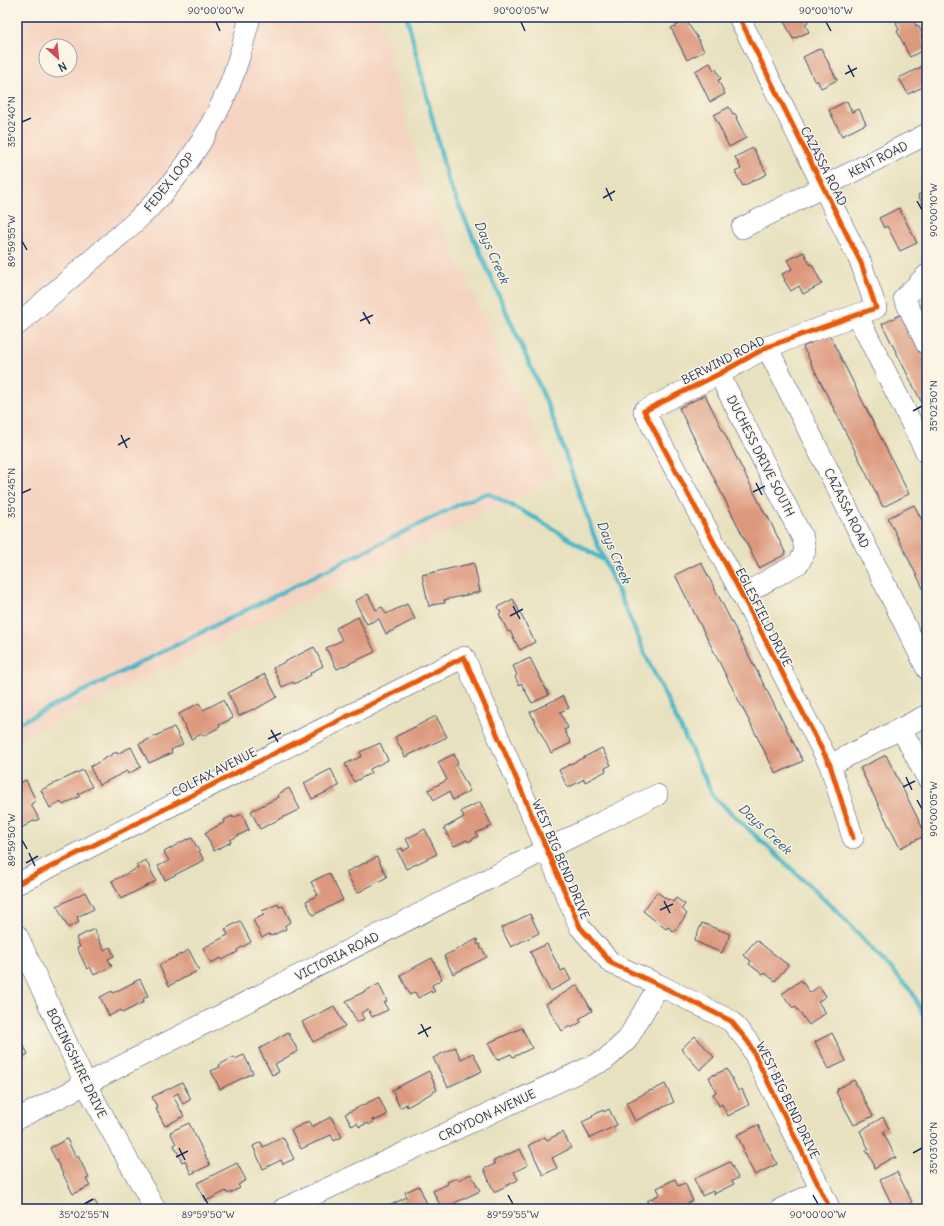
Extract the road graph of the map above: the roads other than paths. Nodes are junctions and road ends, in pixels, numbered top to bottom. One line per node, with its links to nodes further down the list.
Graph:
1 (250, 17): 8 (street, FEDEX LOOP)
2 (738, 17): 4 (street, CAZASSA ROAD)
3 (927, 134): 4 (street, KENT ROAD)
4 (823, 187): 5 (street, KENT ROAD); 7 (street, CAZASSA ROAD)
5 (742, 228)
6 (927, 275): 9 (street)
7 (857, 315): 10 (street, BERWIND ROAD); 13 (street)
8 (17, 325)
9 (927, 345)
10 (767, 348): 11 (street, BERWIND ROAD); 16 (street, CAZASSA ROAD)
11 (719, 374): 12 (street, BERWIND ROAD); 14 (street, DUCHESS DRIVE SOUTH)
12 (644, 411): 14 (street, EGLESFIELD DRIVE)
13 (927, 454)
14 (742, 595): 19 (street, EGLESFIELD DRIVE)
15 (464, 657): 23 (street, WEST BIG BEND DRIVE); 24 (street, COLFAX AVENUE)
16 (927, 669)
17 (927, 714): 18 (street)
18 (901, 728): 19 (street); 20 (street)
19 (830, 765): 22 (street, EGLESFIELD DRIVE)
20 (927, 778)
21 (657, 794): 23 (street, VICTORIA ROAD)
22 (853, 838)
23 (547, 849): 26 (street, WEST BIG BEND DRIVE); 27 (street, VICTORIA ROAD)
24 (17, 884)
25 (17, 935): 27 (street, BOEINGSHIRE DRIVE)
26 (659, 985): 29 (street, WEST BIG BEND DRIVE); 31 (street, CROYDON AVENUE)
27 (86, 1085): 28 (street, VICTORIA ROAD); 30 (street, BOEINGSHIRE DRIVE)
28 (17, 1119)
29 (821, 1190): 32 (street); 33 (street, WEST BIG BEND DRIVE)
30 (155, 1209)
31 (283, 1209)
32 (781, 1209)
33 (830, 1209)

